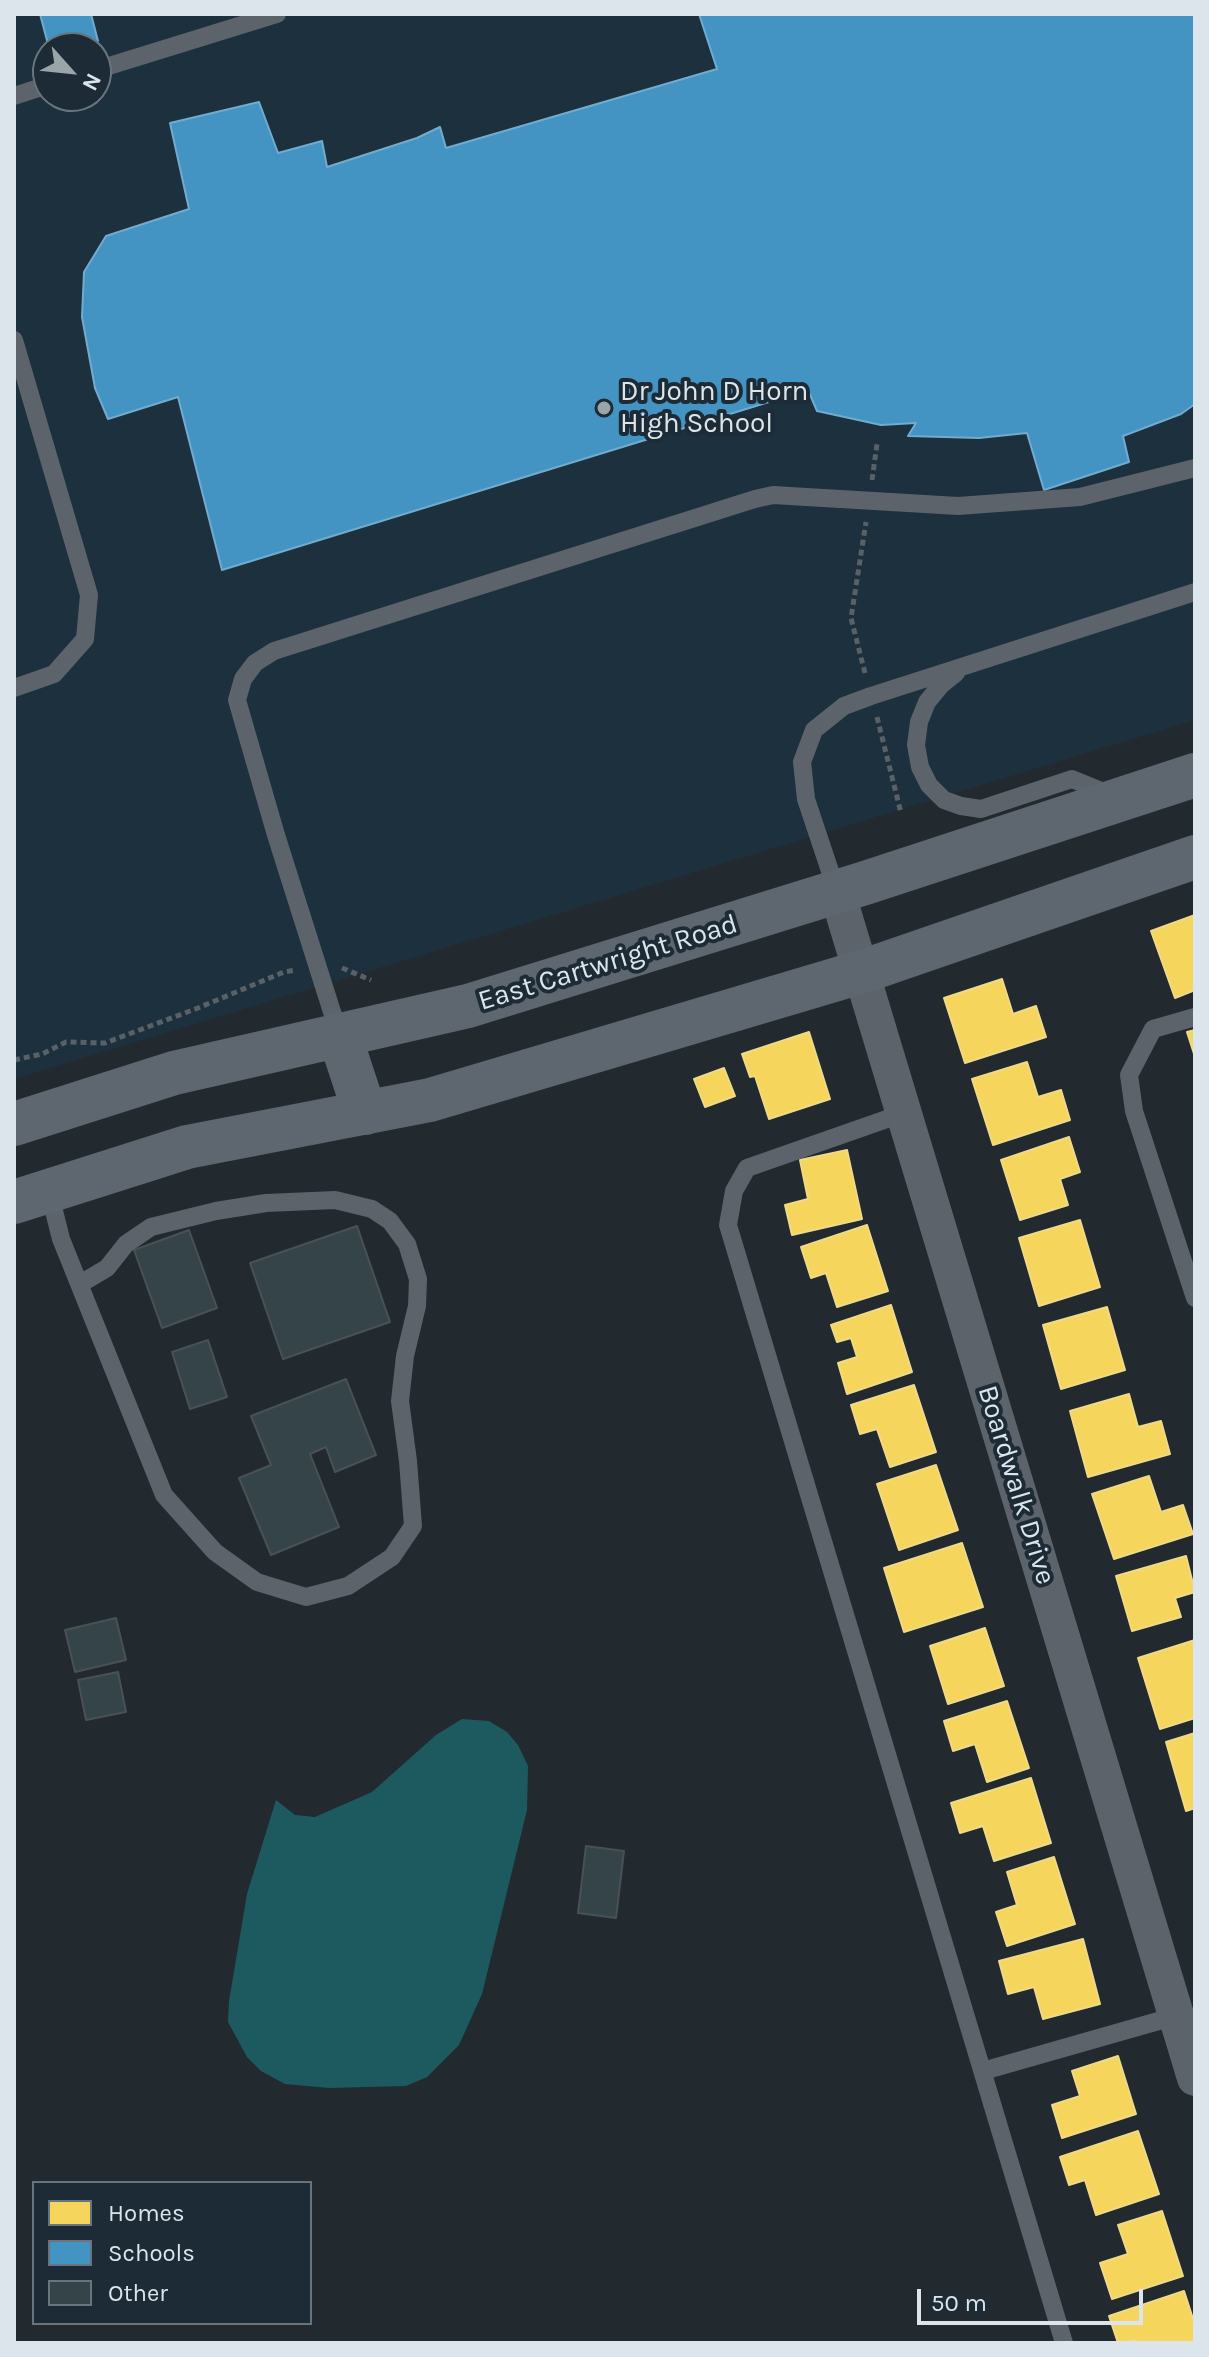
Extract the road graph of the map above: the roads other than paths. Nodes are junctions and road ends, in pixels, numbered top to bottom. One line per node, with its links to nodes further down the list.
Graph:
1 (277, 14): 2 (lane)
2 (112, 65)
3 (14, 340): 7 (lane)
4 (1195, 468): 14 (lane)
5 (1195, 592): 6 (lane)
6 (966, 665): 9 (lane); 11 (lane)
7 (14, 688)
8 (1195, 775): 9 (main road, East Cartwright Road)
9 (1121, 800): 11 (main road, East Cartwright Road)
10 (1195, 857): 12 (main road)
11 (837, 892): 12 (street, Boardwalk Drive); 14 (main road, East Cartwright Road)
12 (861, 972): 15 (main road); 16 (street, Boardwalk Drive)
13 (1195, 1017): 20 (lane)
14 (339, 1034): 15 (main road); 17 (main road, East Cartwright Road)
15 (365, 1113): 18 (main road)
16 (904, 1113): 21 (street, Boardwalk Drive); 22 (lane)
17 (14, 1124)
18 (32, 1196): 19 (lane)
19 (80, 1284): 19 (lane)
20 (1195, 1298)
21 (1176, 2016): 22 (lane); 23 (street, Boardwalk Drive)
22 (983, 2071): 24 (lane)
23 (1195, 2078)
24 (1064, 2343)

